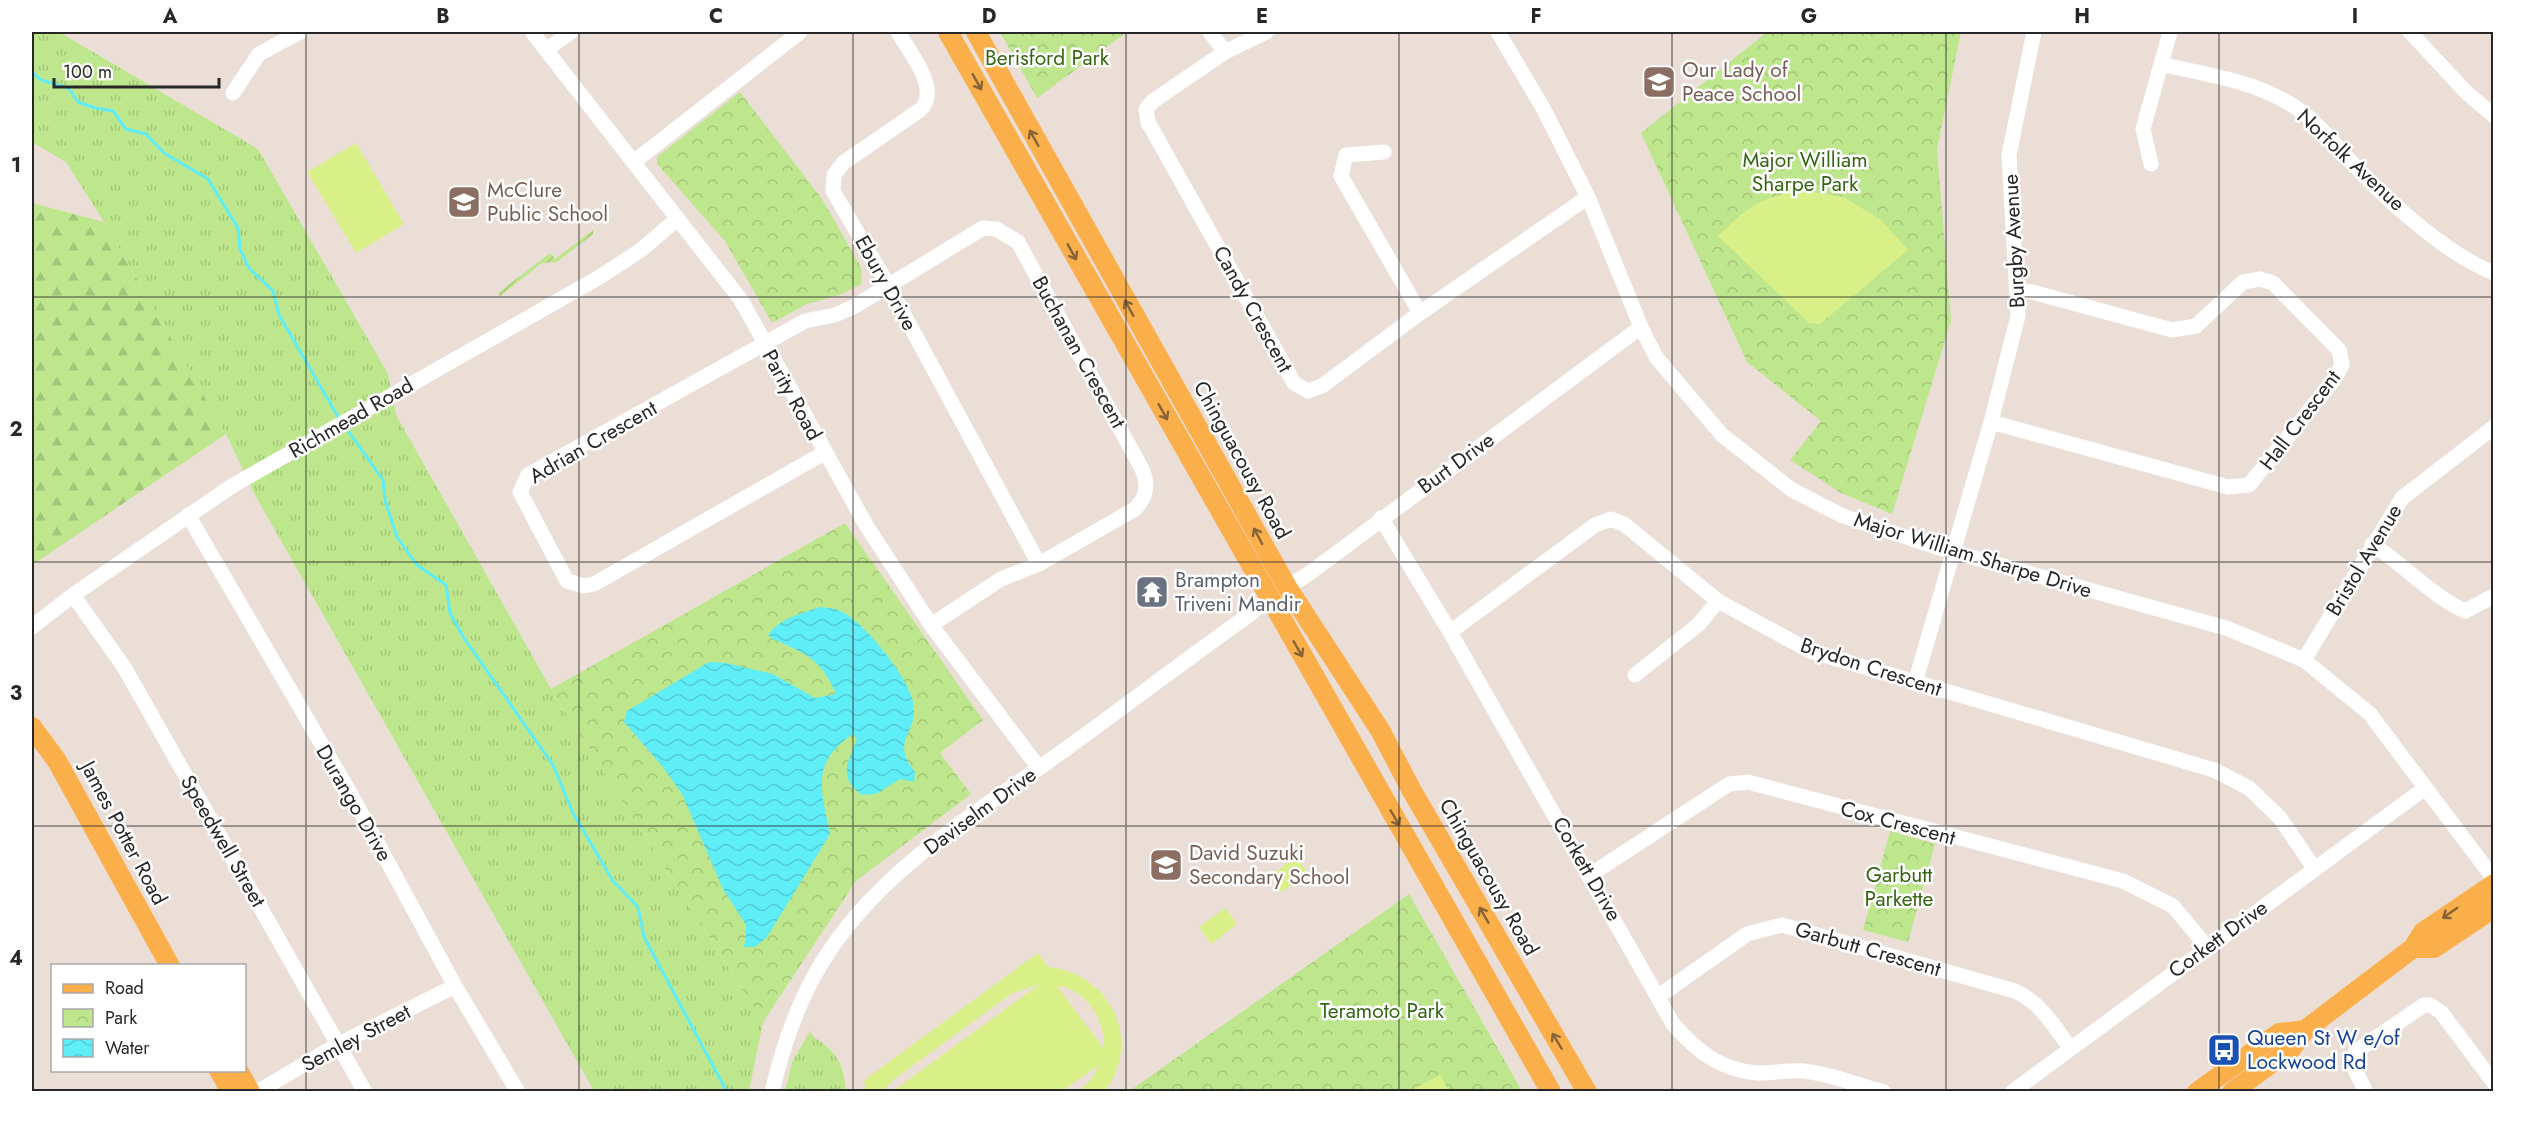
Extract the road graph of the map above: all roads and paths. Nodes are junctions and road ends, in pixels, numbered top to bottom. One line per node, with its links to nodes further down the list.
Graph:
1 (300, 32): 17 (street)
2 (532, 32): 14 (street, Parity Road)
3 (570, 32): 14 (street)
4 (800, 32): 20 (street)
5 (898, 32): 25 (street, Ebury Drive)
6 (948, 32): 38 (main road, Chinguacousy Road, one-way to 38)
7 (975, 32): 38 (main road, Chinguacousy Road, one-way to 7)
8 (1210, 32): 15 (street)
9 (1266, 32): 15 (street, Candy Crescent)
10 (1498, 32): 22 (street, Major William Sharpe Drive)
11 (2034, 32): 26 (street, Burgby Avenue)
12 (2170, 32): 16 (street)
13 (2410, 32): 18 (street)
14 (546, 50): 20 (street, Parity Road)
15 (1225, 52): 27 (street, Candy Crescent)
16 (2161, 64): 21 (street); 24 (street, Norfolk Avenue)
17 (233, 93)
18 (2493, 116)
19 (1384, 152): 27 (street)
20 (635, 161): 23 (street, Parity Road)
21 (2151, 164)
22 (1588, 197): 27 (street, Candy Crescent); 28 (street, Major William Sharpe Drive)
23 (677, 219): 29 (street, Parity Road); 33 (street, Richmead Road)
24 (2493, 273)
25 (888, 285): 29 (street, Buchanan Crescent); 37 (street, Ebury Drive); 37 (street, Buchanan Crescent)
26 (2018, 291): 30 (street, Burgby Avenue); 30 (street, Hall Crescent)
27 (1420, 314)
28 (1641, 327): 34 (street, Burt Drive); 36 (street, Major William Sharpe Drive)
29 (764, 344): 32 (street, Parity Road); 32 (street, Adrian Crescent)
30 (1991, 422): 36 (street, Burgby Avenue)
31 (2493, 427): 35 (street, Bristol Avenue)
32 (824, 453): 42 (street, Parity Road)
33 (188, 515): 39 (street, Richmead Road); 59 (street, Durango Drive)
34 (1381, 518): 38 (street, Burt Drive); 44 (street, Corkett Drive)
35 (2372, 544): 40 (street); 45 (street, Bristol Avenue)
36 (1953, 552): 45 (street, Major William Sharpe Drive); 47 (street, Burgby Avenue)
37 (1039, 564): 42 (street, Buchanan Crescent)
38 (1278, 592): 49 (street, Daviselm Drive); 75 (main road, Chinguacousy Road, one-way to 75); 76 (main road, Chinguacousy Road, one-way to 38)
39 (73, 595): 43 (street, Richmead Road); 63 (street, Speedwell Street)
40 (2493, 596)
41 (1718, 601): 44 (street, Brydon Crescent); 46 (street); 47 (street, Brydon Crescent)
42 (931, 625): 49 (street, Parity Road)
43 (32, 627)
44 (1450, 632): 52 (street, Corkett Drive)
45 (2304, 660): 50 (street, Major William Sharpe Drive)
46 (1635, 675)
47 (1915, 683): 51 (street, Brydon Crescent)
48 (32, 727): 58 (main road, James Potter Road)
49 (1039, 768): 74 (street, Daviselm Drive)
50 (2425, 788): 51 (street, Corkett Drive); 53 (street, Major William Sharpe Drive)
51 (2314, 868): 56 (street, Corkett Drive)
52 (1590, 875): 56 (street, Cox Crescent); 60 (street, Corkett Drive)
53 (2493, 879)
54 (2493, 884): 57 (main road, one-way to 57)
55 (2493, 908): 57 (main road)
56 (2207, 947): 64 (street, Corkett Drive)
57 (2412, 948): 61 (main road)
58 (169, 964)
59 (455, 986): 63 (street, Semley Street); 73 (street, Durango Drive)
60 (1659, 996): 64 (street, Garbutt Crescent); 77 (street, Corkett Drive)
61 (2305, 1030): 62 (main road); 65 (main road)
62 (2279, 1033): 79 (main road); 80 (main road)
63 (339, 1044): 71 (street, Semley Street); 72 (street, Speedwell Street)
64 (2070, 1048): 78 (street, Corkett Drive)
65 (2268, 1066): 81 (main road); 82 (main road)
66 (220, 1072): 69 (main road)
67 (239, 1072): 70 (main road)
68 (2493, 1083): 83 (street)
69 (231, 1092)
70 (250, 1092)
71 (257, 1092)
72 (364, 1092)
73 (518, 1092)
74 (771, 1092)
75 (1551, 1092)
76 (1587, 1092)
77 (1884, 1092)
78 (2012, 1092)
79 (2197, 1092)
80 (2216, 1092)
81 (2232, 1092)
82 (2238, 1092)
83 (2366, 1092)

